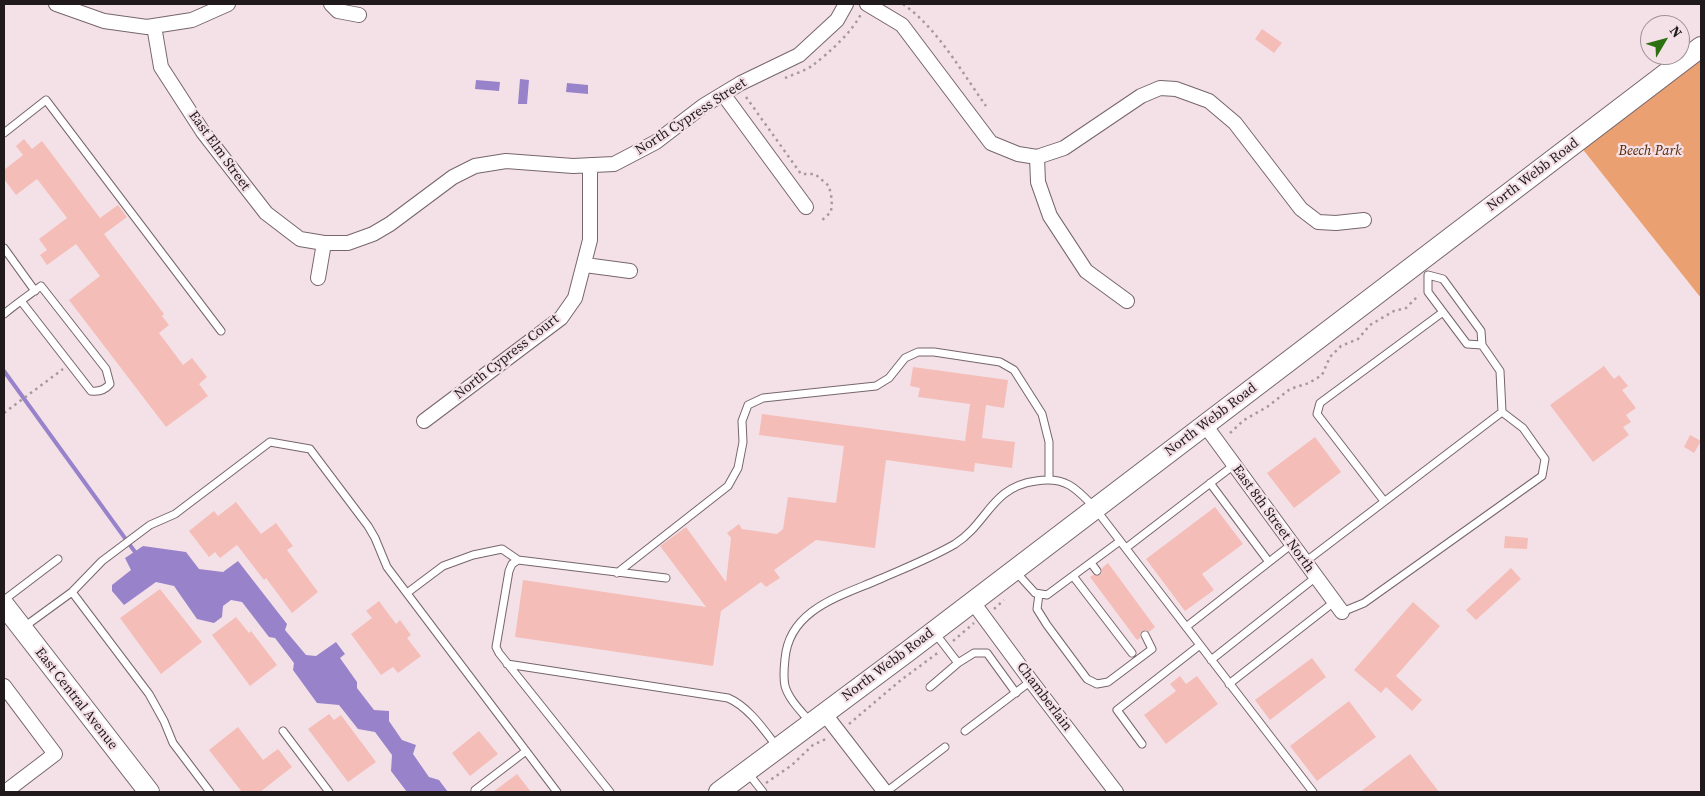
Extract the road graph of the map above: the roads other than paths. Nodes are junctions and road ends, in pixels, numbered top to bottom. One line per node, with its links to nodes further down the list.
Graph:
1 (56, 4): 7 (street)
2 (228, 4): 7 (street)
3 (331, 4): 6 (street)
4 (846, 4): 9 (street, North Cypress Street)
5 (867, 4): 11 (street)
6 (358, 15)
7 (154, 26): 15 (street, East Elm Street)
8 (1701, 47): 18 (main road, North Webb Road)
9 (723, 94): 12 (street, North Cypress Street); 13 (street)
10 (4, 132): 26 (lane)
11 (1036, 157): 14 (street); 23 (street)
12 (590, 166): 15 (street, North Cypress Street); 17 (street, North Cypress Court)
13 (806, 207)
14 (1364, 220)
15 (324, 243): 20 (street)
16 (4, 248): 21 (lane)
17 (585, 265): 19 (street); 29 (street, North Cypress Court)
18 (1423, 269): 24 (lane); 27 (lane); 30 (main road, North Webb Road)
19 (630, 271)
20 (318, 278)
21 (34, 291): 22 (lane); 22 (lane)
22 (21, 301): 25 (lane)
23 (1127, 301)
24 (1443, 312): 27 (lane); 34 (lane)
25 (4, 314)
26 (221, 331)
27 (1482, 345): 28 (lane)
28 (1502, 412): 34 (lane); 56 (lane)
29 (424, 421)
30 (1205, 425): 31 (street, East 8th Street North); 35 (main road, North Webb Road)
31 (1234, 465): 33 (lane); 37 (street, East 8th Street North)
32 (1049, 479): 35 (lane); 46 (lane); 71 (lane)
33 (1210, 483): 38 (lane); 41 (lane)
34 (1384, 502): 42 (lane)
35 (1094, 508): 36 (lane); 44 (main road, North Webb Road)
36 (1120, 541): 38 (lane); 43 (lane)
37 (1292, 544): 41 (lane); 42 (street, East 8th Street North)
38 (1126, 548): 57 (lane)
39 (58, 559): 53 (lane)
40 (518, 560): 46 (lane); 51 (lane); 65 (lane)
41 (1270, 562): 57 (lane)
42 (1305, 562): 48 (street, East 8th Street North)
43 (1091, 563): 45 (lane); 47 (lane)
44 (1014, 569): 52 (lane); 54 (main road, North Webb Road)
45 (1097, 572)
46 (617, 573): 49 (lane)
47 (1073, 576): 52 (lane); 62 (lane)
48 (1316, 577): 56 (street, East 8th Street North); 63 (lane)
49 (666, 578)
50 (72, 592): 51 (lane); 58 (lane); 82 (lane)
51 (407, 593): 77 (lane)
52 (1039, 594): 60 (lane)
53 (4, 600)
54 (972, 601): 59 (main road, North Webb Road); 66 (street, Chamberlain)
55 (4, 605): 58 (main road, East Central Avenue)
56 (1338, 608): 67 (lane)
57 (1186, 628): 61 (lane)
58 (22, 629): 81 (main road, East Central Avenue)
59 (933, 631): 64 (lane); 71 (main road, North Webb Road)
60 (1145, 635)
61 (1200, 645): 63 (lane); 74 (lane)
62 (1132, 653)
63 (1211, 660): 67 (lane)
64 (958, 663): 69 (lane); 70 (lane)
65 (506, 664): 76 (lane); 86 (lane)
66 (1031, 681): 70 (lane); 89 (street, Chamberlain)
67 (1230, 684): 90 (lane)
68 (4, 686): 80 (street)
69 (930, 687)
70 (1016, 693): 73 (lane)
71 (818, 718): 76 (main road, North Webb Road); 88 (street)
72 (283, 730): 83 (lane)
73 (965, 732)
74 (1142, 744)
75 (946, 747): 88 (lane)
76 (778, 748): 78 (main road, North Webb Road)
77 (526, 750): 84 (lane); 85 (lane)
78 (747, 772): 79 (lane); 87 (main road, North Webb Road)
79 (761, 790)
80 (5, 792)
81 (149, 792)
82 (210, 792)
83 (329, 792)
84 (477, 792)
85 (557, 792)
86 (610, 792)
87 (719, 792)
88 (885, 792)
89 (1116, 792)
90 (1313, 792)

